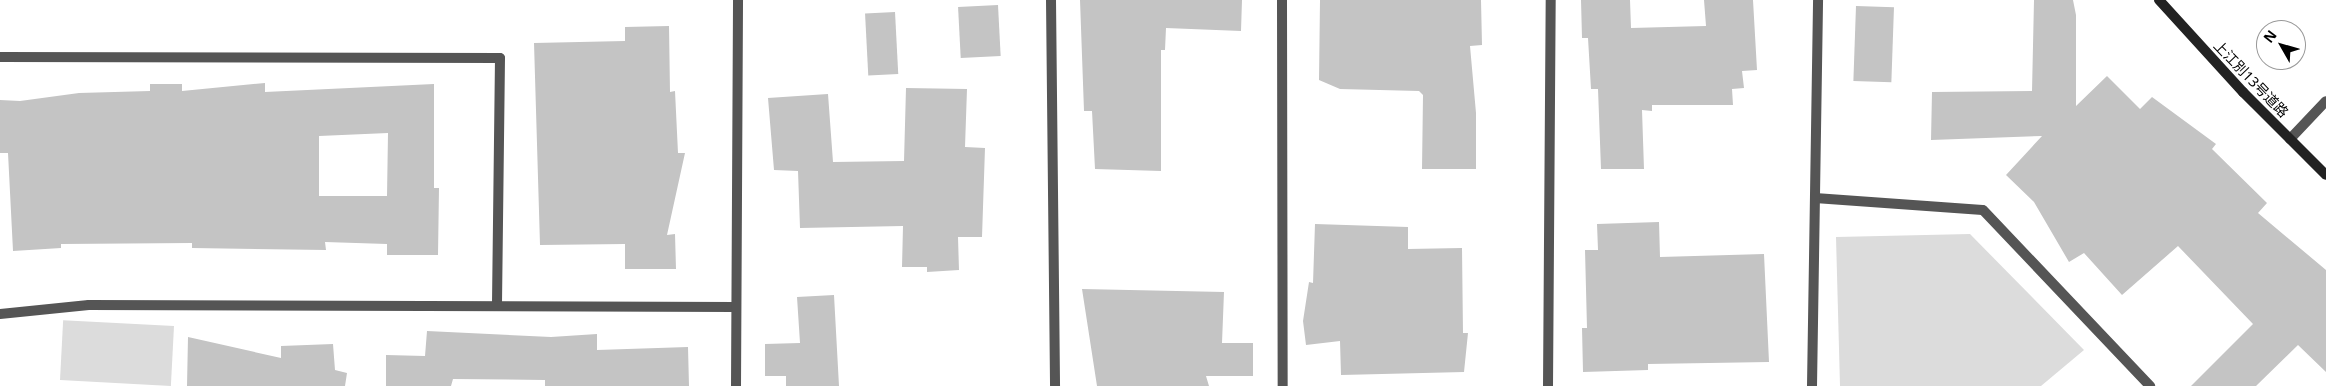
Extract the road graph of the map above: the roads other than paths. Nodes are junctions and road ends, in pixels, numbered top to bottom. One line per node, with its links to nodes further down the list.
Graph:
1 (738, 0): 13 (street)
2 (1052, 0): 16 (street)
3 (1282, 0): 17 (street)
4 (1551, 0): 18 (street)
5 (1818, 0): 11 (street)
6 (2159, 0): 9 (street, 上江別13号道路)
7 (0, 58): 12 (street)
8 (2326, 101): 9 (street)
9 (2290, 139): 10 (street, 上江別13号道路)
10 (2326, 175)
11 (1815, 198): 19 (street); 20 (street)
12 (497, 306): 13 (street); 14 (street)
13 (735, 307): 15 (street)
14 (0, 314)
15 (736, 386)
16 (1055, 386)
17 (1283, 386)
18 (1548, 386)
19 (1812, 386)
20 (2150, 386)

